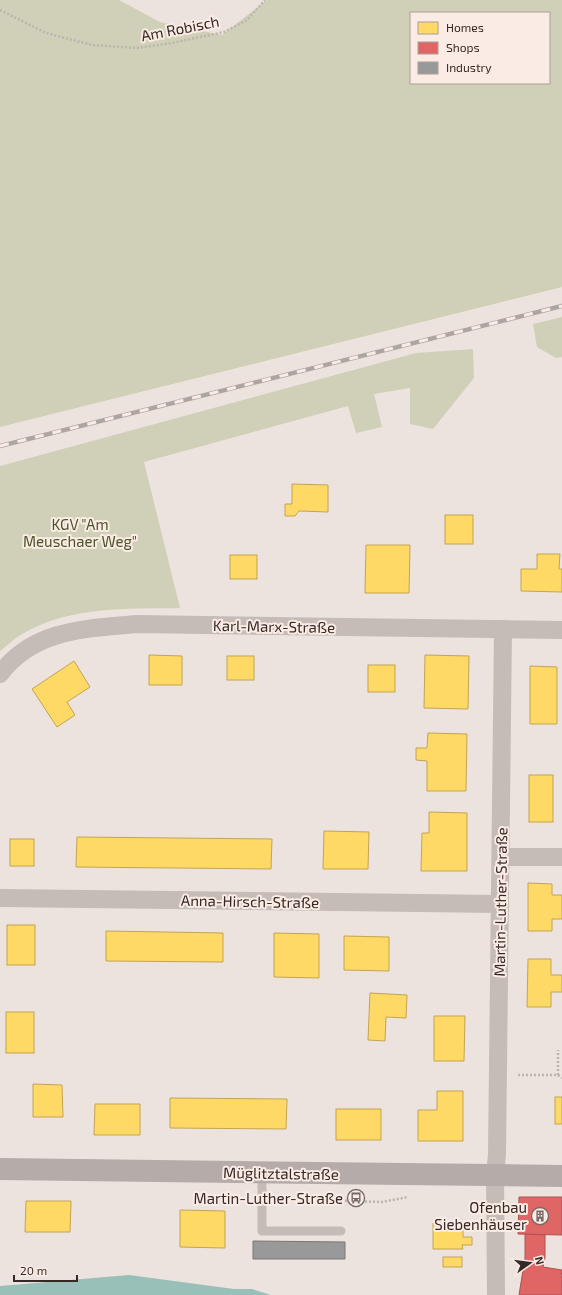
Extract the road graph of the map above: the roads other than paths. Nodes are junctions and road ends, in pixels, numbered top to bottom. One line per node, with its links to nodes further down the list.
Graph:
1 (503, 629): 2 (street, Karl-Marx-Straße); 3 (street, Karl-Marx-Straße); 4 (street, Martin-Luther-Straße)
2 (562, 630)
3 (0, 674)
4 (500, 857): 5 (street); 7 (street, Martin-Luther-Straße)
5 (562, 857)
6 (0, 898): 7 (street, Anna-Hirsch-Straße)
7 (500, 904): 10 (street, Martin-Luther-Straße)
8 (0, 1169): 9 (main road, Müglitztalstraße)
9 (262, 1172): 10 (main road, Müglitztalstraße); 12 (lane)
10 (495, 1175): 11 (main road, Müglitztalstraße); 13 (street, Martin-Luther-Straße)
11 (562, 1176)
12 (341, 1231)
13 (496, 1295)

